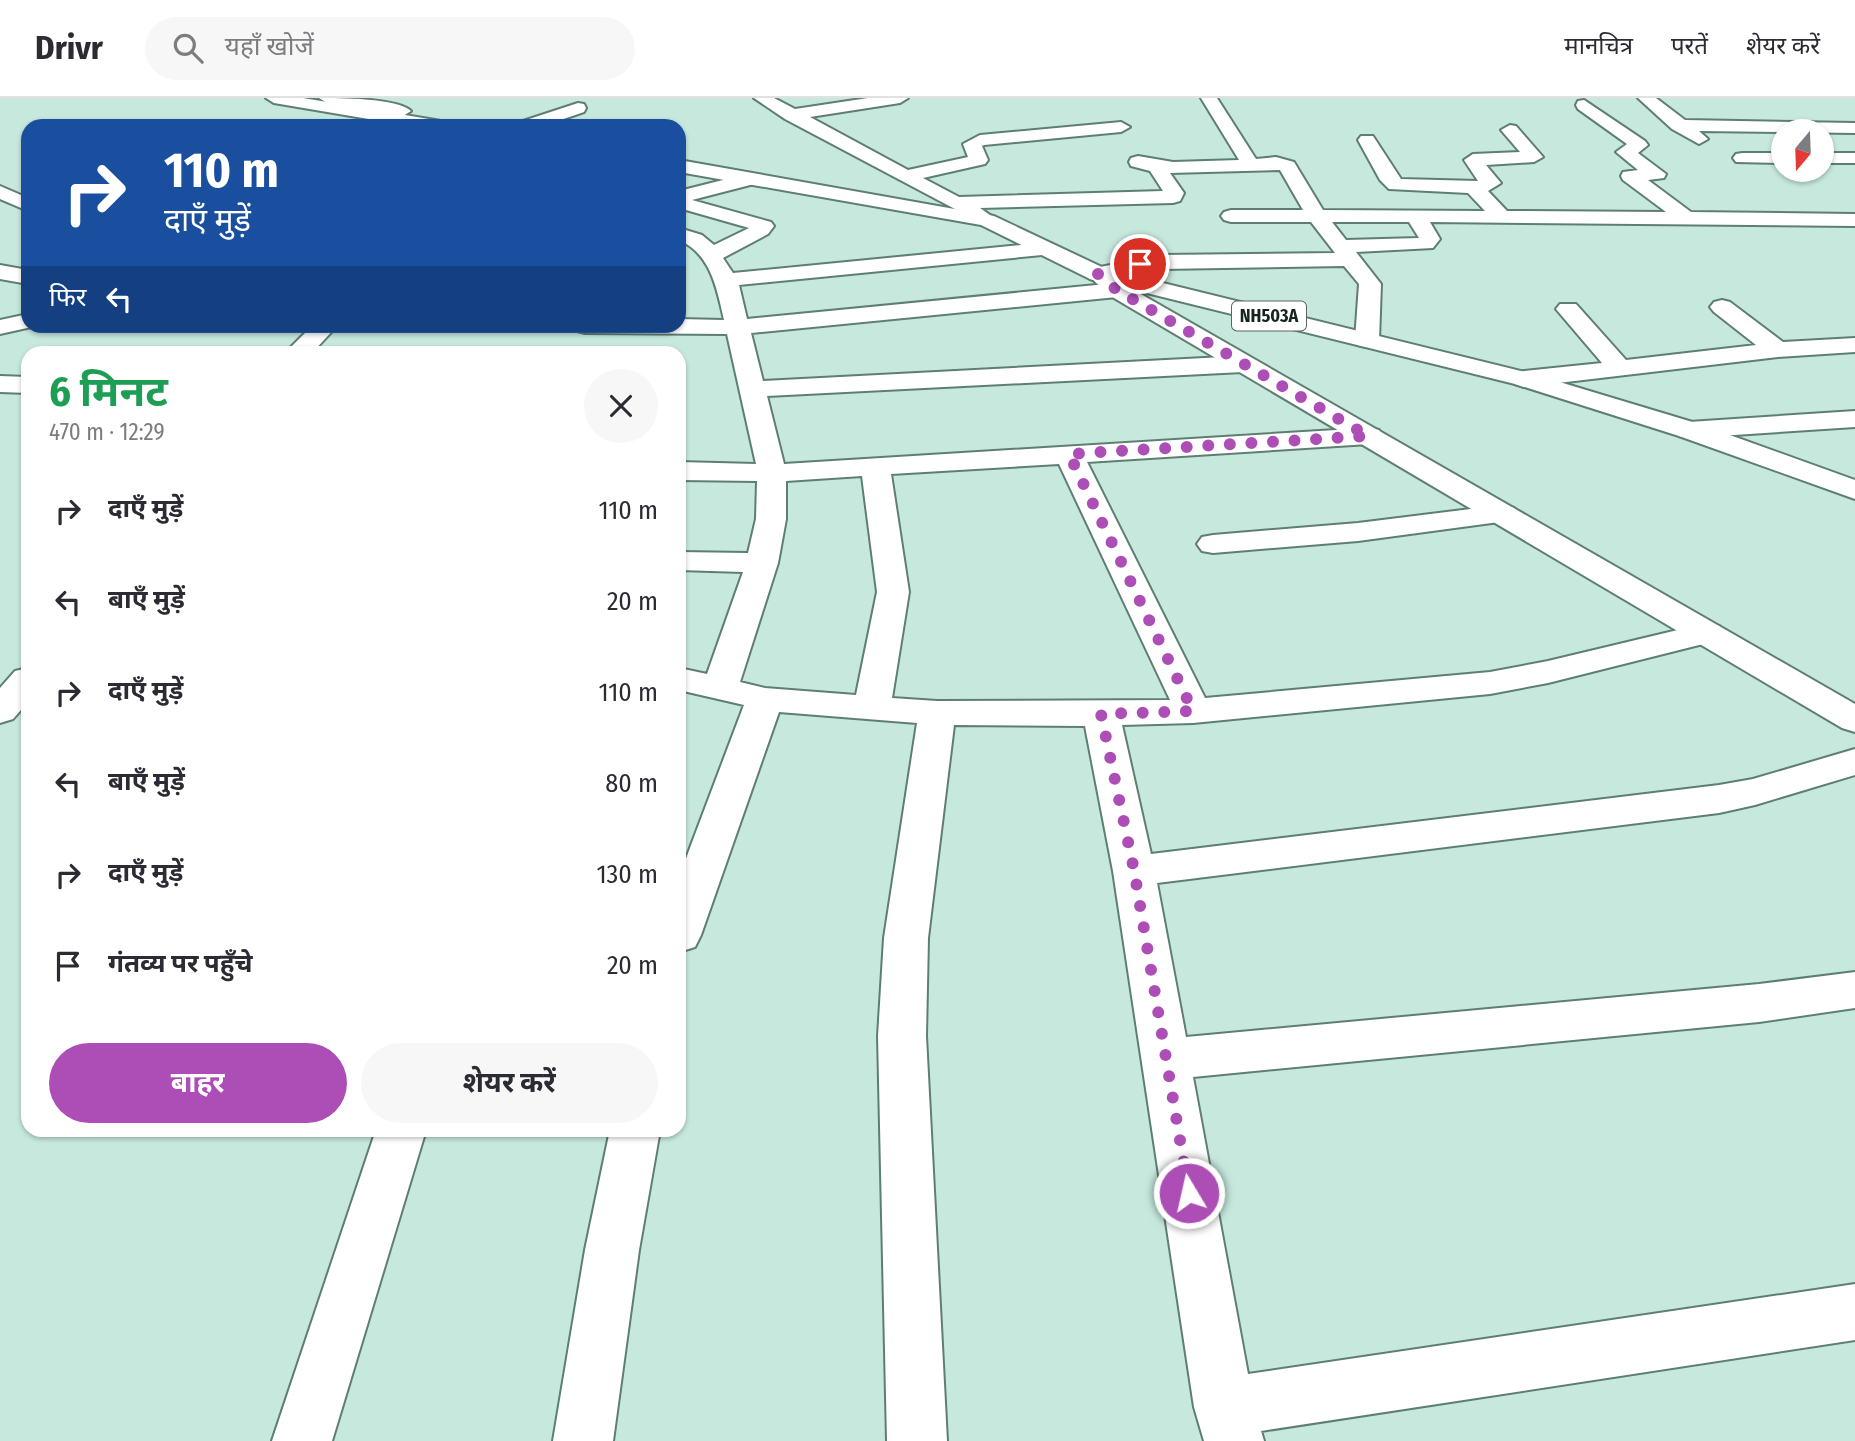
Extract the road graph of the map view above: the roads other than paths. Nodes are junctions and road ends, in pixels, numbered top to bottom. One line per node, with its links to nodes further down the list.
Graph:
1 (274, 98): 7 (main road)
2 (327, 98): 13 (main road)
3 (802, 98): 8 (main road)
4 (900, 98): 12 (main road)
5 (1209, 98): 29 (main road)
6 (1646, 98): 16 (main road)
7 (303, 100): 13 (main road)
8 (767, 101): 12 (main road)
9 (1584, 105): 22 (main road)
10 (578, 108): 14 (main road)
11 (1773, 113): 15 (main road)
12 (791, 116): 32 (main road)
13 (406, 119)
14 (546, 119)
15 (1780, 119)
16 (1678, 125): 17 (main road); 24 (main road)
17 (1771, 127)
18 (1834, 128): 19 (main road)
19 (1855, 128)
20 (1510, 130): 34 (main road)
21 (1367, 141): 34 (main road)
22 (1634, 142): 23 (main road); 45 (main road)
23 (1657, 143)
24 (1681, 144)
25 (1742, 158): 26 (main road)
26 (1771, 158)
27 (1834, 158): 28 (main road)
28 (1855, 158)
29 (1251, 165): 31 (main road); 42 (main road)
30 (686, 167): 33 (main road, NH503A)
31 (1157, 167): 32 (main road); 40 (main road)
32 (904, 176): 40 (main road)
33 (751, 179): 36 (main road); 47 (main road, NH503A)
34 (1479, 187): 44 (main road)
35 (0, 192): 38 (main road)
36 (686, 198)
37 (1823, 198): 46 (main road)
38 (21, 202)
39 (686, 202): 51 (main road)
40 (955, 204): 47 (main road)
41 (1231, 216): 42 (main road)
42 (1317, 216): 43 (main road); 50 (main road)
43 (1416, 216): 44 (main road); 50 (main road)
44 (1503, 218): 45 (main road)
45 (1686, 218): 46 (main road)
46 (1855, 219)
47 (987, 220): 49 (main road, NH503A)
48 (686, 236): 51 (main road)
49 (1042, 249): 51 (main road); 52 (main road, NH503A)
50 (1348, 253): 52 (main road); 60 (main road)
51 (719, 267): 58 (main road)
52 (1107, 282): 58 (main road); 60 (main road, NH503A); 64 (main road)
53 (1722, 307): 63 (main road)
54 (1568, 309): 65 (main road)
55 (21, 322): 56 (main road)
56 (0, 327)
57 (686, 327): 58 (main road)
58 (736, 327): 69 (main road)
59 (318, 333): 62 (main road)
60 (1367, 340): 66 (main road, NH503A)
61 (1855, 345): 63 (main road)
62 (304, 346)
63 (1778, 351): 65 (main road)
64 (1243, 364): 69 (main road); 72 (main road)
65 (1621, 369): 66 (main road)
66 (1524, 379): 71 (main road, NH503A)
67 (0, 384): 68 (main road)
68 (21, 385)
69 (753, 389): 76 (main road)
70 (1855, 419): 71 (main road)
71 (1689, 430): 77 (main road, NH503A)
72 (1368, 436): 73 (main road); 78 (main road)
73 (1069, 454): 74 (main road); 89 (main road)
74 (875, 466): 76 (main road); 87 (main road)
75 (686, 471): 76 (main road)
76 (772, 473): 81 (main road)
77 (1855, 490)
78 (1503, 514): 79 (main road); 82 (main road)
79 (1213, 544)
80 (686, 561): 81 (main road)
81 (762, 563): 85 (main road)
82 (1707, 633): 89 (main road); 92 (main road)
83 (686, 681): 85 (main road)
84 (21, 687): 88 (main road)
85 (720, 689): 86 (main road)
86 (765, 699): 87 (main road); 95 (main road)
87 (873, 708): 90 (main road)
88 (0, 711)
89 (1193, 711): 91 (main road)
90 (937, 713): 91 (main road); 104 (main road)
91 (1101, 714): 94 (main road)
92 (1855, 720)
93 (1855, 762): 94 (main road)
94 (1134, 870): 97 (main road)
95 (686, 916)
96 (1855, 990): 97 (main road)
97 (1167, 1059): 101 (main road)
98 (399, 1137): 102 (main road)
99 (634, 1137): 103 (main road)
100 (1855, 1312): 101 (main road)
101 (1229, 1424)
102 (302, 1441)
103 (583, 1441)
104 (918, 1441)

